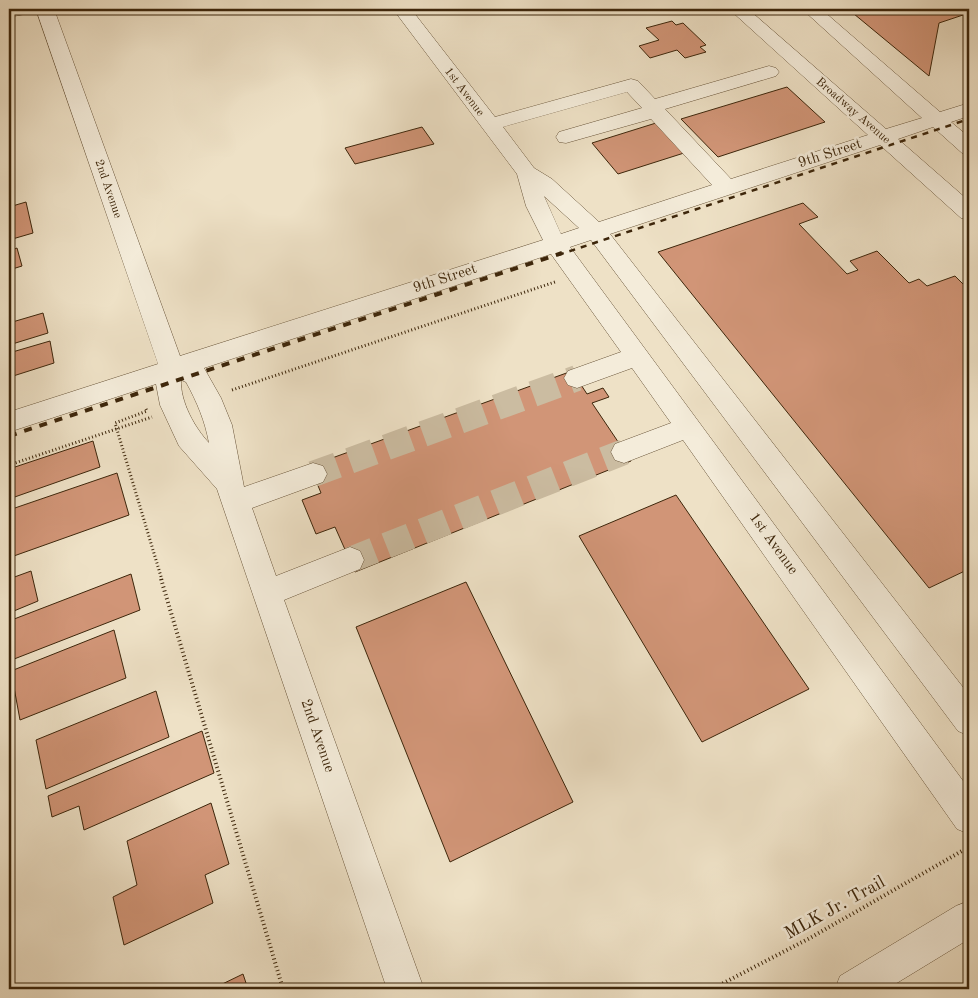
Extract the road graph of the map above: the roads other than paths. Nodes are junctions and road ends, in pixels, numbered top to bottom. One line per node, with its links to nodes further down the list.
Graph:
1 (25, 9): 6 (street)
2 (45, 9): 24 (street, 2nd Avenue)
3 (402, 9): 11 (street, 1st Avenue)
4 (738, 9): 13 (street, Broadway Avenue)
5 (811, 9): 10 (street)
6 (9, 12)
7 (769, 72): 8 (street)
8 (653, 109): 11 (street); 12 (street); 17 (street)
9 (969, 109): 10 (street, 9th Street)
10 (936, 120): 13 (street, 9th Street); 14 (street)
11 (489, 125): 15 (street, 1st Avenue)
12 (566, 137)
13 (881, 137): 17 (street, 9th Street); 18 (street, Broadway Avenue)
14 (969, 148)
15 (527, 173): 19 (street, 1st Avenue); 20 (street, 1st Avenue)
16 (969, 183): 18 (street)
17 (727, 188): 19 (street, 9th Street)
18 (961, 206)
19 (596, 231): 20 (street, 9th Street); 21 (street, 1st Avenue)
20 (555, 244): 22 (street, 1st Avenue); 24 (street, 9th Street)
21 (631, 279): 22 (street); 33 (street, 1st Avenue)
22 (584, 284): 23 (street, 1st Avenue)
23 (637, 356): 25 (street); 27 (street, 1st Avenue)
24 (172, 368): 26 (street, 9th Street); 30 (street, 2nd Avenue); 30 (street, 2nd Avenue)
25 (577, 378)
26 (9, 422)
27 (688, 427): 28 (street); 34 (street, 1st Avenue)
28 (624, 452)
29 (313, 474): 30 (street)
30 (232, 493): 32 (street, 2nd Avenue)
31 (350, 560): 32 (street)
32 (268, 593): 36 (street, 2nd Avenue)
33 (969, 720)
34 (964, 800)
35 (969, 919): 37 (street)
36 (405, 989)
37 (853, 989)

